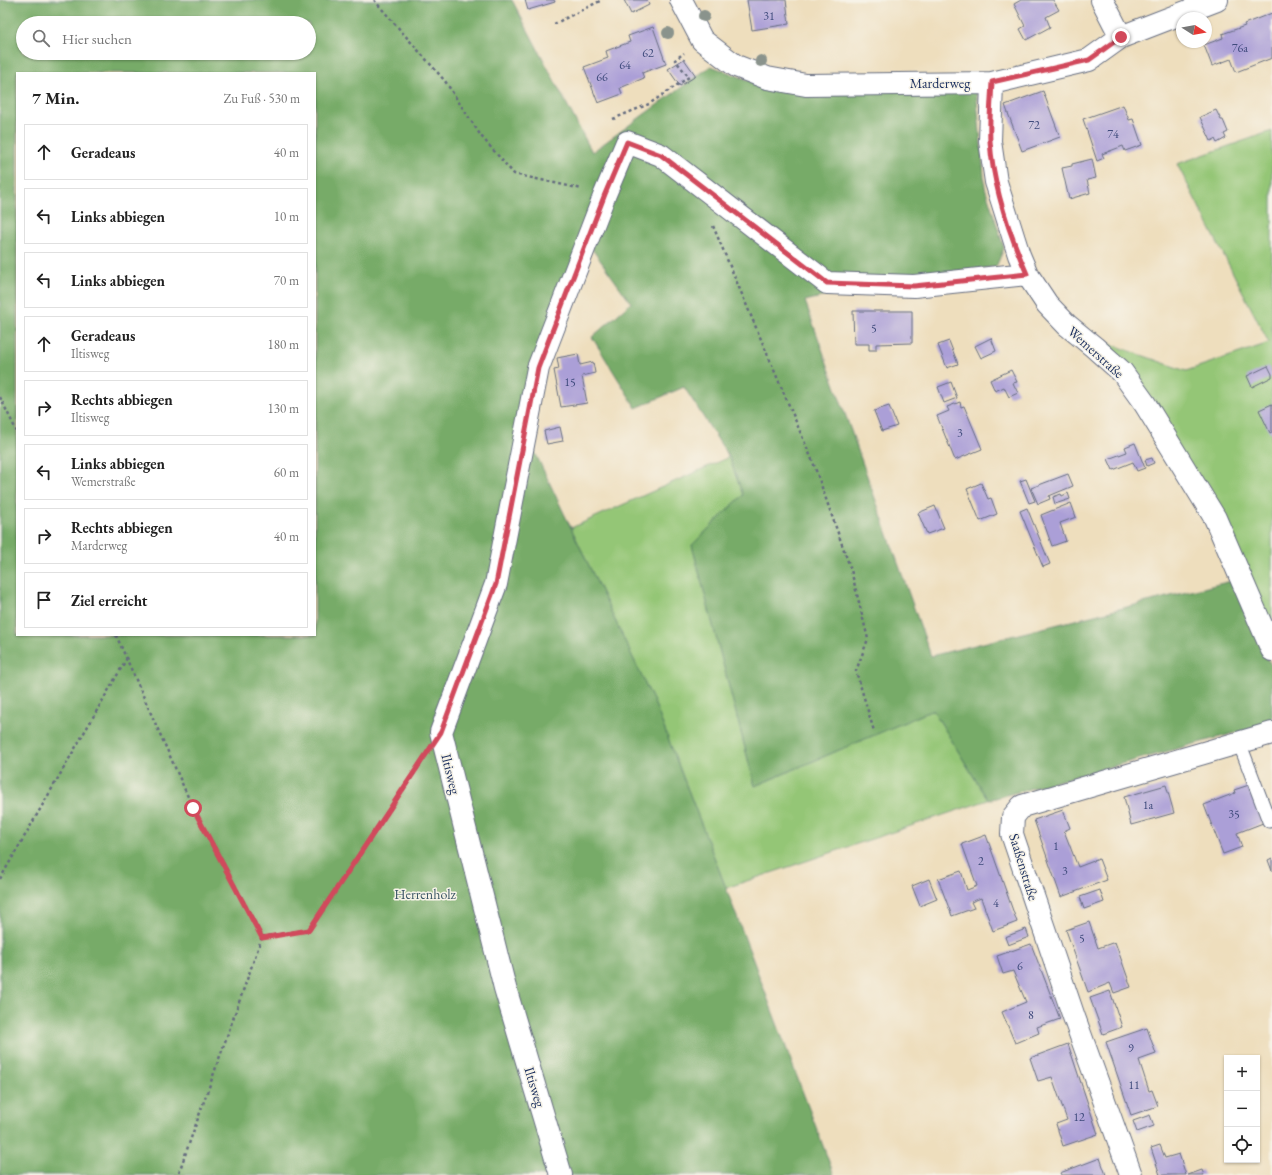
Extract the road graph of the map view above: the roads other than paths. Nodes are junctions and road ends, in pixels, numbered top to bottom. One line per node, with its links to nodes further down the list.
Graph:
1 (681, 0): 5 (street, Marderweg)
2 (1102, 0): 4 (street)
3 (1217, 0): 4 (street, Marderweg)
4 (1121, 37): 5 (street, Marderweg)
5 (992, 82): 6 (street, Wemerstraße)
6 (1027, 274): 7 (street, Wemerstraße); 11 (street, Iltisweg)
7 (1272, 650)
8 (1272, 733): 9 (street, Saaßenstraße)
9 (1239, 742): 10 (lane); 12 (street, Saaßenstraße)
10 (1269, 821)
11 (561, 1175)
12 (1131, 1175)

